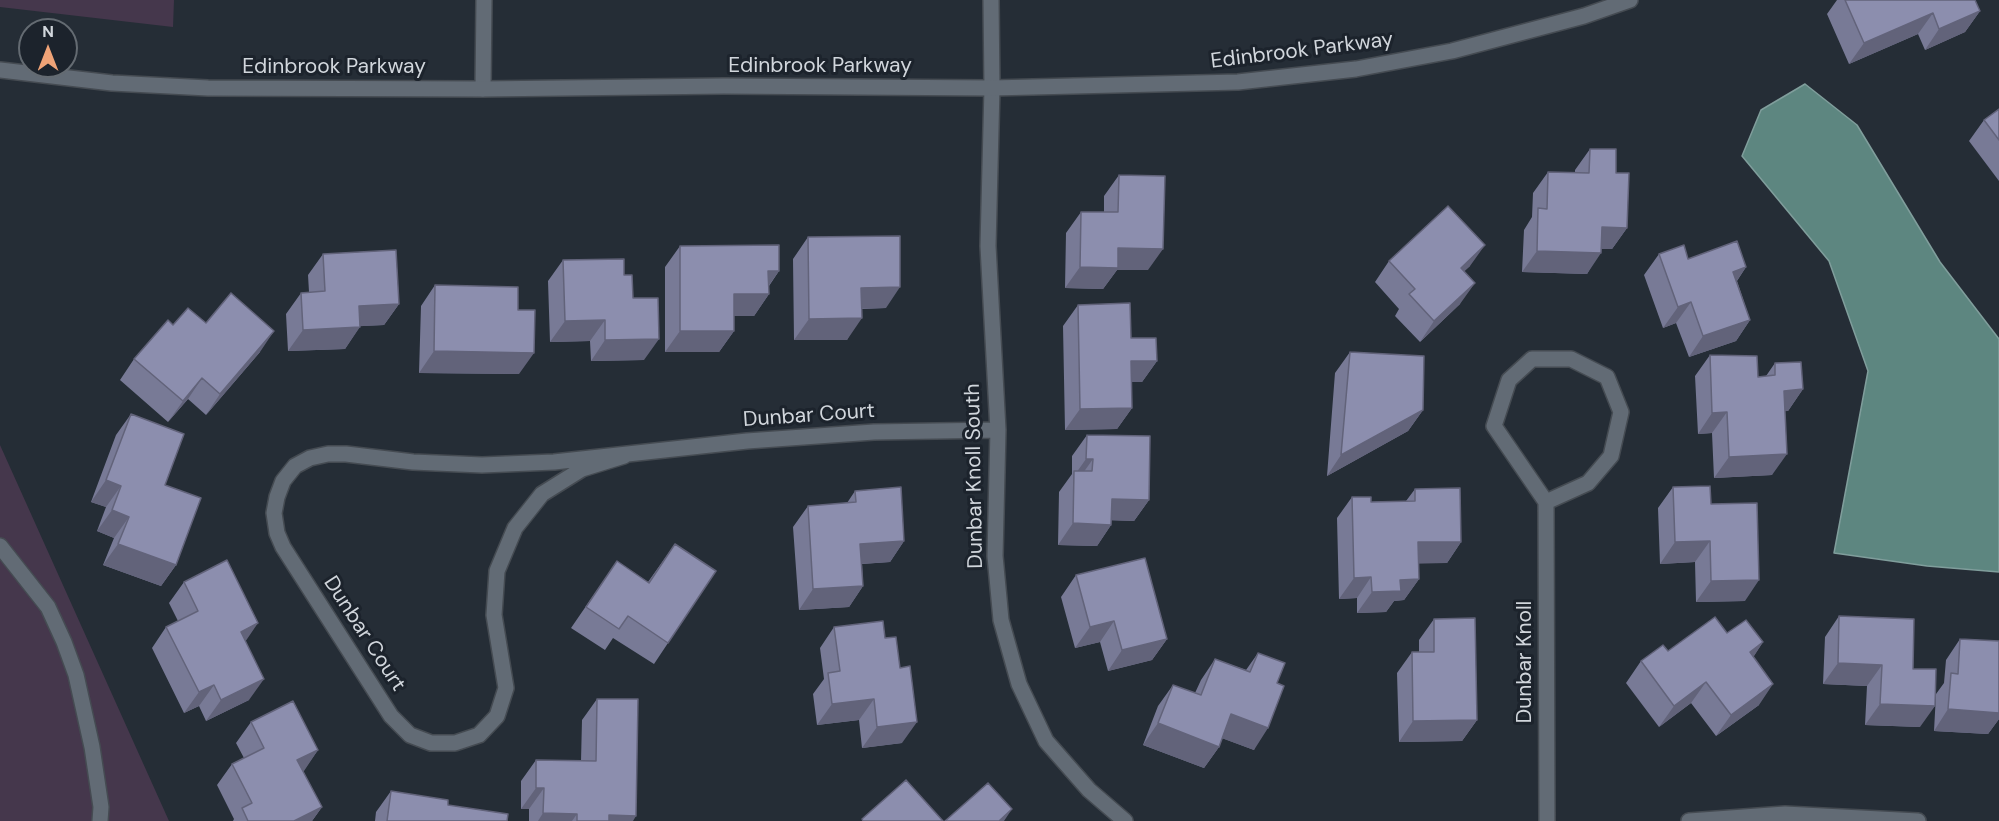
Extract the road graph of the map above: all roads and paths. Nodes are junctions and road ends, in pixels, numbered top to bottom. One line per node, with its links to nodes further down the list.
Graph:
1 (484, 0): 6 (street)
2 (991, 0): 5 (street, Dunbar Knoll South)
3 (1630, 0): 5 (street, Edinbrook Parkway)
4 (0, 70): 6 (street, Edinbrook Parkway)
5 (992, 88): 6 (street, Edinbrook Parkway); 7 (street, Dunbar Knoll South)
6 (483, 89)
7 (998, 430): 8 (street, Dunbar Court); 12 (street, Dunbar Knoll South)
8 (624, 456): 8 (street, Dunbar Court)
9 (1546, 502): 9 (street); 13 (street, Dunbar Knoll)
10 (0, 546): 11 (street)
11 (100, 821)
12 (1125, 821)
13 (1547, 821)
14 (1689, 821): 15 (street)
15 (1918, 821)

